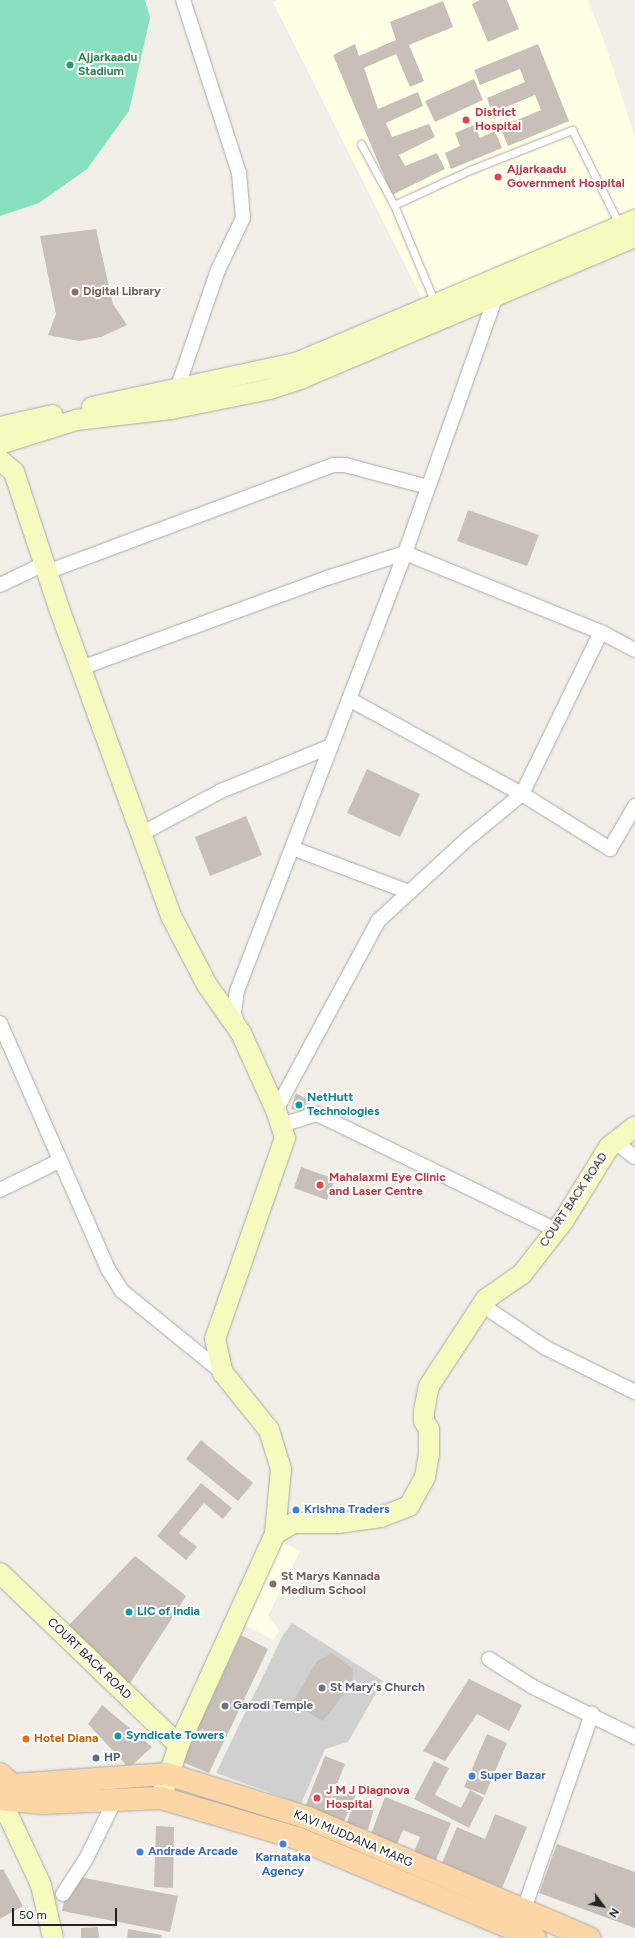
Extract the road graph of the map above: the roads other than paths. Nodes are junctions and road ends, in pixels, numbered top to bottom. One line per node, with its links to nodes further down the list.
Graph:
1 (184, 0): 7 (street)
2 (361, 144): 3 (lane)
3 (394, 205): 4 (lane); 6 (lane)
4 (630, 228): 5 (street)
5 (494, 288): 6 (street); 9 (street); 11 (street)
6 (435, 303): 7 (street)
7 (178, 389): 8 (street)
8 (0, 426)
9 (0, 444)
10 (0, 460): 13 (street)
11 (428, 487): 12 (street); 13 (street)
12 (405, 553): 15 (street); 17 (street); 18 (street)
13 (45, 568): 14 (street); 17 (street)
14 (0, 585)
15 (601, 632): 16 (street); 20 (street)
16 (635, 650)
17 (81, 668): 22 (street)
18 (349, 699): 19 (street); 20 (street)
19 (331, 746): 22 (street); 23 (street)
20 (522, 794): 21 (street); 24 (street)
21 (635, 806)
22 (141, 834): 26 (street)
23 (292, 848): 24 (street); 26 (street)
24 (409, 892): 27 (street)
25 (0, 1023): 31 (street)
26 (240, 1033): 27 (street)
27 (279, 1117): 33 (street); 35 (street)
28 (635, 1127): 29 (street, COURT BACK ROAD)
29 (615, 1142): 30 (street); 33 (street, COURT BACK ROAD)
30 (635, 1157)
31 (60, 1161): 32 (street); 35 (street)
32 (0, 1190)
33 (556, 1230): 34 (street, COURT BACK ROAD)
34 (482, 1305): 36 (street); 37 (street, COURT BACK ROAD)
35 (223, 1373): 37 (street)
36 (635, 1392)
37 (275, 1534): 42 (street)
38 (0, 1573): 42 (street, COURT BACK ROAD)
39 (489, 1660): 40 (street)
40 (592, 1714): 41 (street); 48 (street)
41 (635, 1737)
42 (179, 1745): 43 (street)
43 (167, 1774): 44 (main road, KAVI MUDDANA MARG); 45 (street); 48 (main road, KAVI MUDDANA MARG)
44 (3, 1789): 46 (main road, KAVI MUDDANA MARG); 49 (street)
45 (161, 1798): 46 (main road, KAVI MUDDANA MARG); 50 (main road, KAVI MUDDANA MARG)
46 (115, 1800): 47 (street)
47 (63, 1894)
48 (523, 1912): 51 (main road, KAVI MUDDANA MARG)
49 (53, 1938)
50 (535, 1938)
51 (589, 1938)

